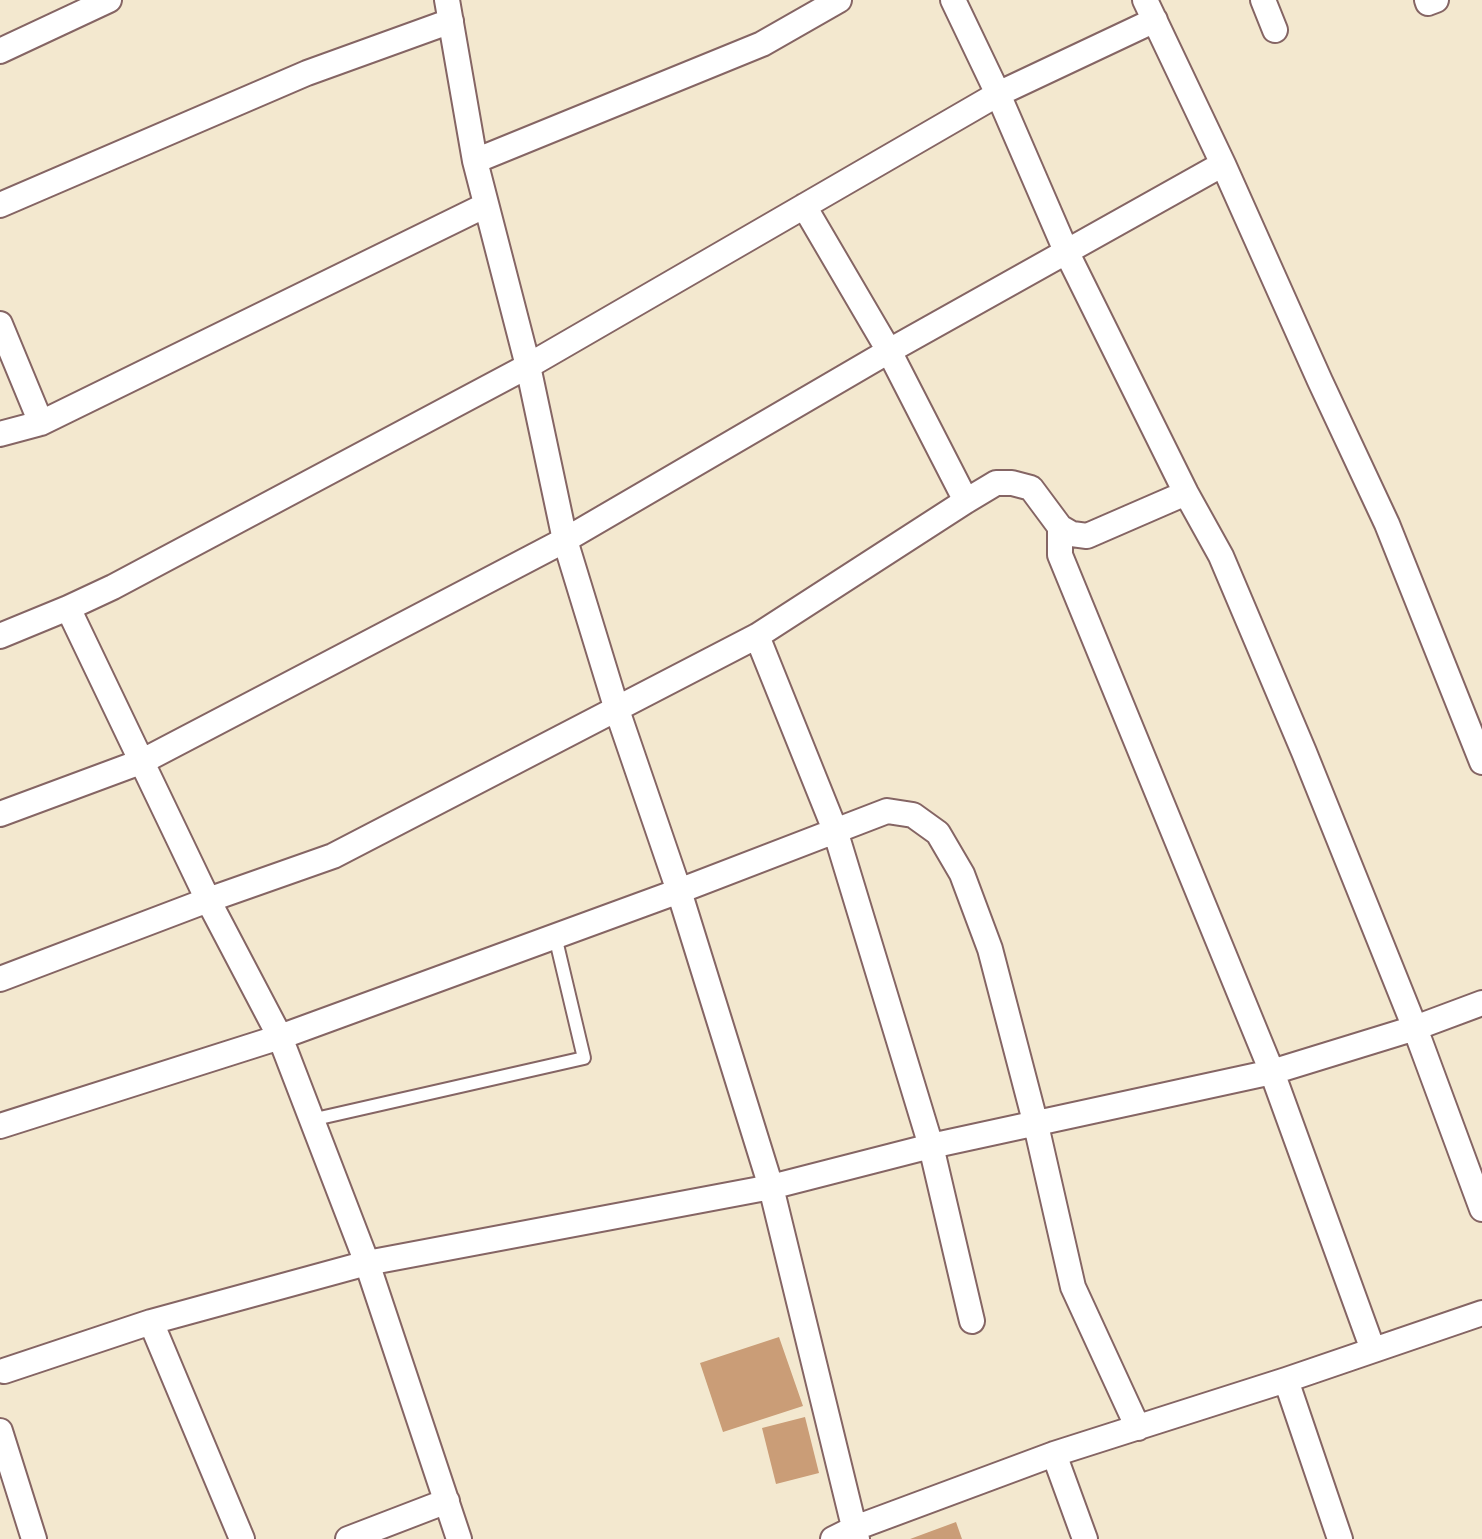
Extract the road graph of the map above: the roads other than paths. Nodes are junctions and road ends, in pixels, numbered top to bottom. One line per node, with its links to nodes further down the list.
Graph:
1 (109, 0): 10 (street)
2 (839, 0): 12 (street)
3 (953, 0): 11 (street)
4 (1263, 0): 9 (street)
5 (1427, 0): 6 (street)
6 (1436, 0)
7 (449, 10): 12 (street); 14 (street)
8 (1150, 10): 11 (street); 13 (street)
9 (1275, 30)
10 (0, 51)
11 (998, 94): 16 (street); 17 (street)
12 (475, 161): 15 (street)
13 (1223, 164): 17 (street); 32 (street)
14 (0, 205)
15 (486, 205): 20 (street); 21 (street)
16 (804, 206): 19 (street); 20 (street)
17 (1066, 251): 19 (street); 23 (street)
18 (0, 324): 21 (street)
19 (889, 351): 24 (street); 26 (street)
20 (528, 366): 26 (street); 27 (street)
21 (41, 423): 22 (street)
22 (0, 434)
23 (1186, 493): 25 (street); 40 (street)
24 (966, 501): 25 (street); 29 (street)
25 (1060, 527): 42 (street)
26 (565, 540): 30 (street); 31 (street)
27 (68, 608): 28 (street); 31 (street)
28 (0, 636)
29 (757, 636): 30 (street); 34 (street)
30 (617, 710): 35 (street); 36 (street)
31 (143, 761): 33 (street); 36 (street)
32 (1482, 762)
33 (0, 814)
34 (835, 830): 35 (street); 44 (street); 46 (street)
35 (679, 891): 37 (street); 47 (street)
36 (208, 900): 38 (street); 41 (street)
37 (555, 936): 41 (street); 43 (lane)
38 (0, 979)
39 (1482, 1003): 40 (street)
40 (1415, 1028): 42 (street); 48 (street)
41 (280, 1037): 43 (street); 45 (street)
42 (1272, 1072): 44 (street); 53 (street)
43 (311, 1120): 49 (street)
44 (1036, 1125): 46 (street); 56 (street)
45 (0, 1126)
46 (931, 1146): 47 (street); 51 (street)
47 (771, 1187): 49 (street); 60 (street)
48 (1482, 1209)
49 (367, 1263): 52 (street); 59 (street)
50 (1482, 1313): 53 (street)
51 (972, 1321)
52 (151, 1322): 54 (street); 62 (street)
53 (1373, 1350): 55 (street)
54 (1, 1368)
55 (1286, 1380): 56 (street); 67 (street)
56 (1138, 1428): 58 (street)
57 (0, 1431): 61 (street)
58 (1054, 1454): 60 (street); 66 (street)
59 (447, 1501): 63 (street); 64 (street)
60 (856, 1534): 65 (street)
61 (34, 1539)
62 (242, 1539)
63 (348, 1539)
64 (459, 1539)
65 (833, 1539)
66 (1085, 1539)
67 (1340, 1539)

